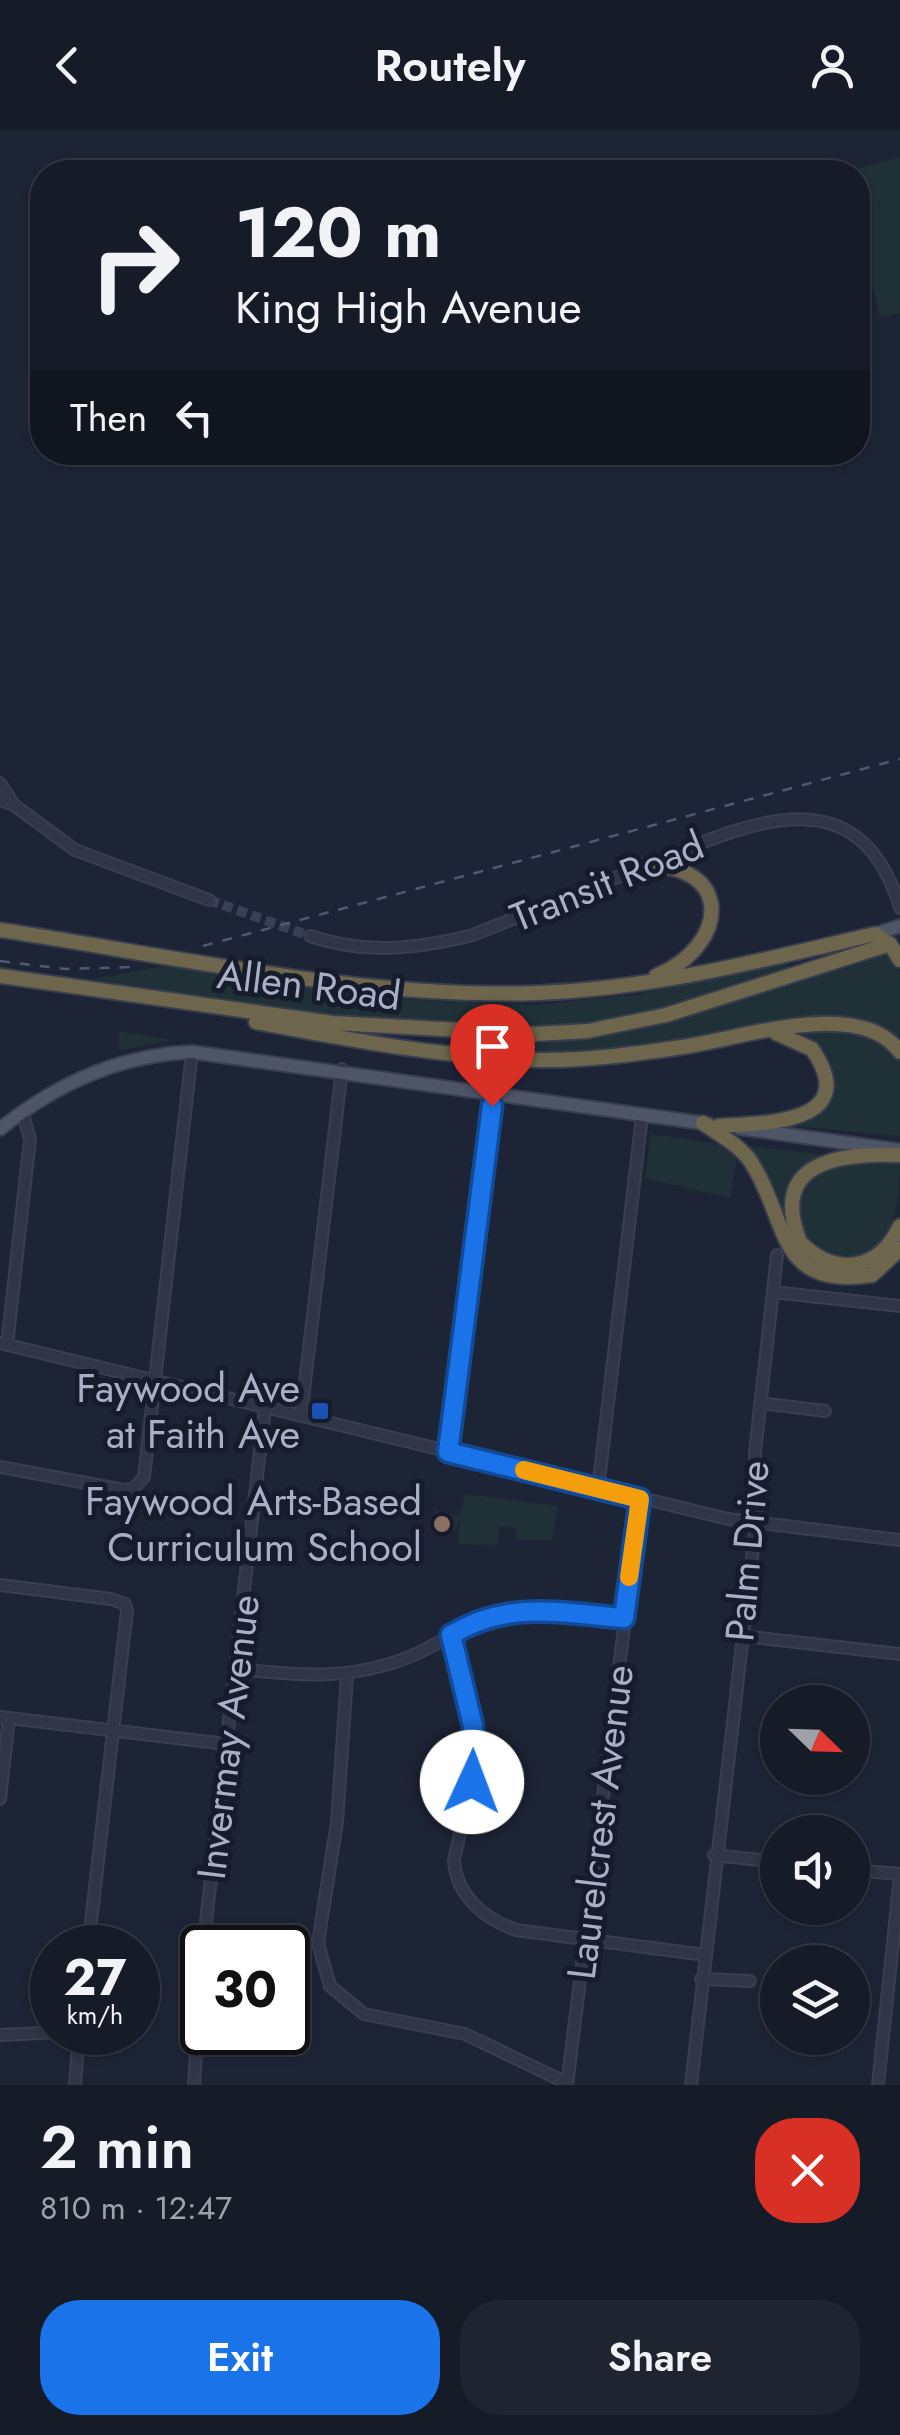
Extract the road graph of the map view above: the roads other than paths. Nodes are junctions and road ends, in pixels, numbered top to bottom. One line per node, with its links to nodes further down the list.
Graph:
1 (0, 783): 3 (street)
2 (0, 800): 3 (street)
3 (14, 805): 6 (street)
4 (643, 866): 5 (street, Transit Road); 11 (street, Transit Road); 15 (highway)
5 (886, 872): 7 (street, Transit Road); 8 (street, Transit Road)
6 (209, 900)
7 (900, 908)
8 (900, 922): 10 (main road, Allen Road)
9 (0, 930): 15 (highway, Allen Road)
10 (875, 934): 12 (highway); 15 (highway, Allen Road)
11 (310, 936)
12 (895, 942): 13 (highway); 16 (highway, Allen Road)
13 (900, 960)
14 (0, 976): 16 (highway, Allen Road)
15 (637, 984)
16 (153, 998): 17 (highway)
17 (770, 1032): 19 (highway); 24 (highway)
18 (192, 1052): 20 (main road); 22 (main road); 33 (street)
19 (900, 1052)
20 (342, 1070): 21 (main road); 37 (street)
21 (494, 1093): 23 (main road); 38 (street)
22 (22, 1111): 25 (main road); 32 (street)
23 (642, 1116): 24 (main road); 40 (street)
24 (710, 1124): 26 (main road); 28 (highway)
25 (0, 1129)
26 (892, 1152): 27 (highway)
27 (900, 1226)
28 (900, 1249)
29 (777, 1255): 30 (street, Palm Drive)
30 (773, 1292): 31 (street); 34 (street, Palm Drive)
31 (900, 1306)
32 (3, 1344): 33 (street)
33 (155, 1380): 35 (street); 39 (street)
34 (760, 1403): 36 (street); 42 (street, Palm Drive)
35 (265, 1408): 37 (street); 49 (street, Invermay Avenue)
36 (825, 1411)
37 (301, 1416): 38 (street)
38 (448, 1452): 40 (street)
39 (0, 1467)
40 (598, 1489): 41 (street)
41 (640, 1499): 42 (street); 45 (street, Laurelcrest Avenue)
42 (756, 1523): 43 (street); 47 (street, Palm Drive)
43 (900, 1540)
44 (0, 1586): 52 (street)
45 (624, 1618): 46 (street); 61 (street, Laurelcrest Avenue)
46 (451, 1635): 50 (street); 61 (street)
47 (742, 1636): 48 (street); 55 (street, Palm Drive)
48 (900, 1654)
49 (236, 1669): 50 (street); 53 (street, Invermay Avenue)
50 (347, 1676): 70 (street)
51 (5, 1717): 52 (street); 54 (street)
52 (114, 1732): 53 (street); 59 (street)
53 (226, 1744): 60 (street, Invermay Avenue)
54 (0, 1799)
55 (714, 1855): 56 (street); 62 (street, Palm Drive)
56 (760, 1860)
57 (870, 1872): 58 (street)
58 (900, 1875): 65 (street)
59 (91, 1925)
60 (206, 1925)
61 (588, 1939): 62 (street); 70 (street, Laurelcrest Avenue)
62 (705, 1956): 63 (street, Palm Drive)
63 (701, 1979): 64 (street); 73 (street, Palm Drive)
64 (750, 1980)
65 (895, 1993): 74 (street)
66 (30, 2034): 67 (street)
67 (0, 2035)
68 (77, 2055): 71 (street)
69 (196, 2055): 72 (street, Invermay Avenue)
70 (567, 2084)
71 (75, 2085)
72 (194, 2085)
73 (691, 2085)
74 (878, 2085)

